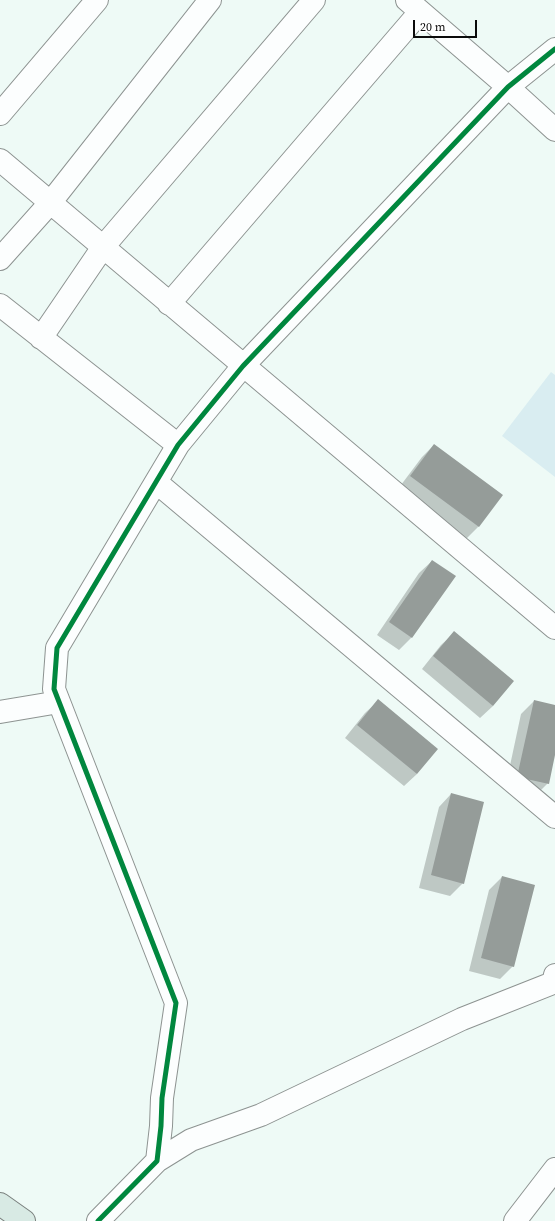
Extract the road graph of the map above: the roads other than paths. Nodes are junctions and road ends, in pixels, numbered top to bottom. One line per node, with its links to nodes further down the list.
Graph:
1 (97, 0): 7 (street)
2 (210, 0): 10 (street)
3 (314, 0): 11 (street)
4 (413, 6): 6 (street); 13 (street)
5 (555, 49): 6 (street)
6 (508, 87): 8 (street); 16 (street)
7 (0, 114)
8 (555, 130)
9 (0, 160): 10 (street)
10 (50, 203): 11 (street); 12 (street)
11 (103, 248): 13 (street); 15 (street)
12 (0, 259)
13 (169, 304): 16 (street)
14 (0, 305): 15 (street)
15 (41, 338): 17 (street)
16 (243, 366): 17 (street); 19 (street)
17 (178, 445): 18 (street)
18 (156, 482): 20 (street); 22 (street)
19 (555, 628)
20 (59, 702): 21 (street); 24 (street)
21 (0, 712)
22 (555, 817)
23 (555, 975): 24 (street)
24 (157, 1161): 28 (street)
25 (555, 1169): 29 (street)
26 (0, 1204): 27 (main road)
27 (24, 1221)
28 (98, 1221)
29 (515, 1221)

